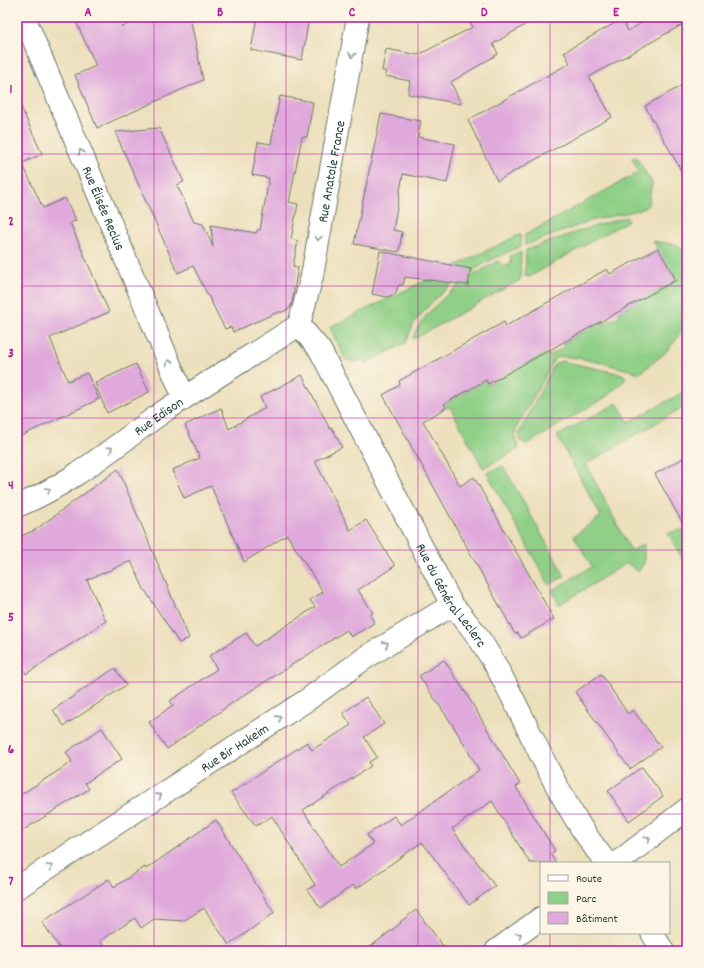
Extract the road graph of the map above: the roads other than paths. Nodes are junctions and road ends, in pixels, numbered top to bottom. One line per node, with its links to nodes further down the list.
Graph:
1 (24, 17): 4 (street, Rue Élisée Reclus, one-way to 1)
2 (361, 19): 3 (street, Rue Anatole France, one-way to 3)
3 (299, 325): 4 (street, Rue Edison); 6 (street, Rue du Général Leclerc)
4 (184, 398): 5 (street, Rue Edison, one-way to 4)
5 (17, 506)
6 (452, 605): 8 (street, Rue du Général Leclerc); 10 (street, Rue Bir Hakeim, one-way to 6)
7 (687, 809): 9 (street, one-way to 7)
8 (606, 862)
9 (618, 862)
10 (17, 888)
11 (540, 919): 13 (street, one-way to 11)
12 (653, 934): 14 (street)
13 (496, 951)
14 (663, 951)

